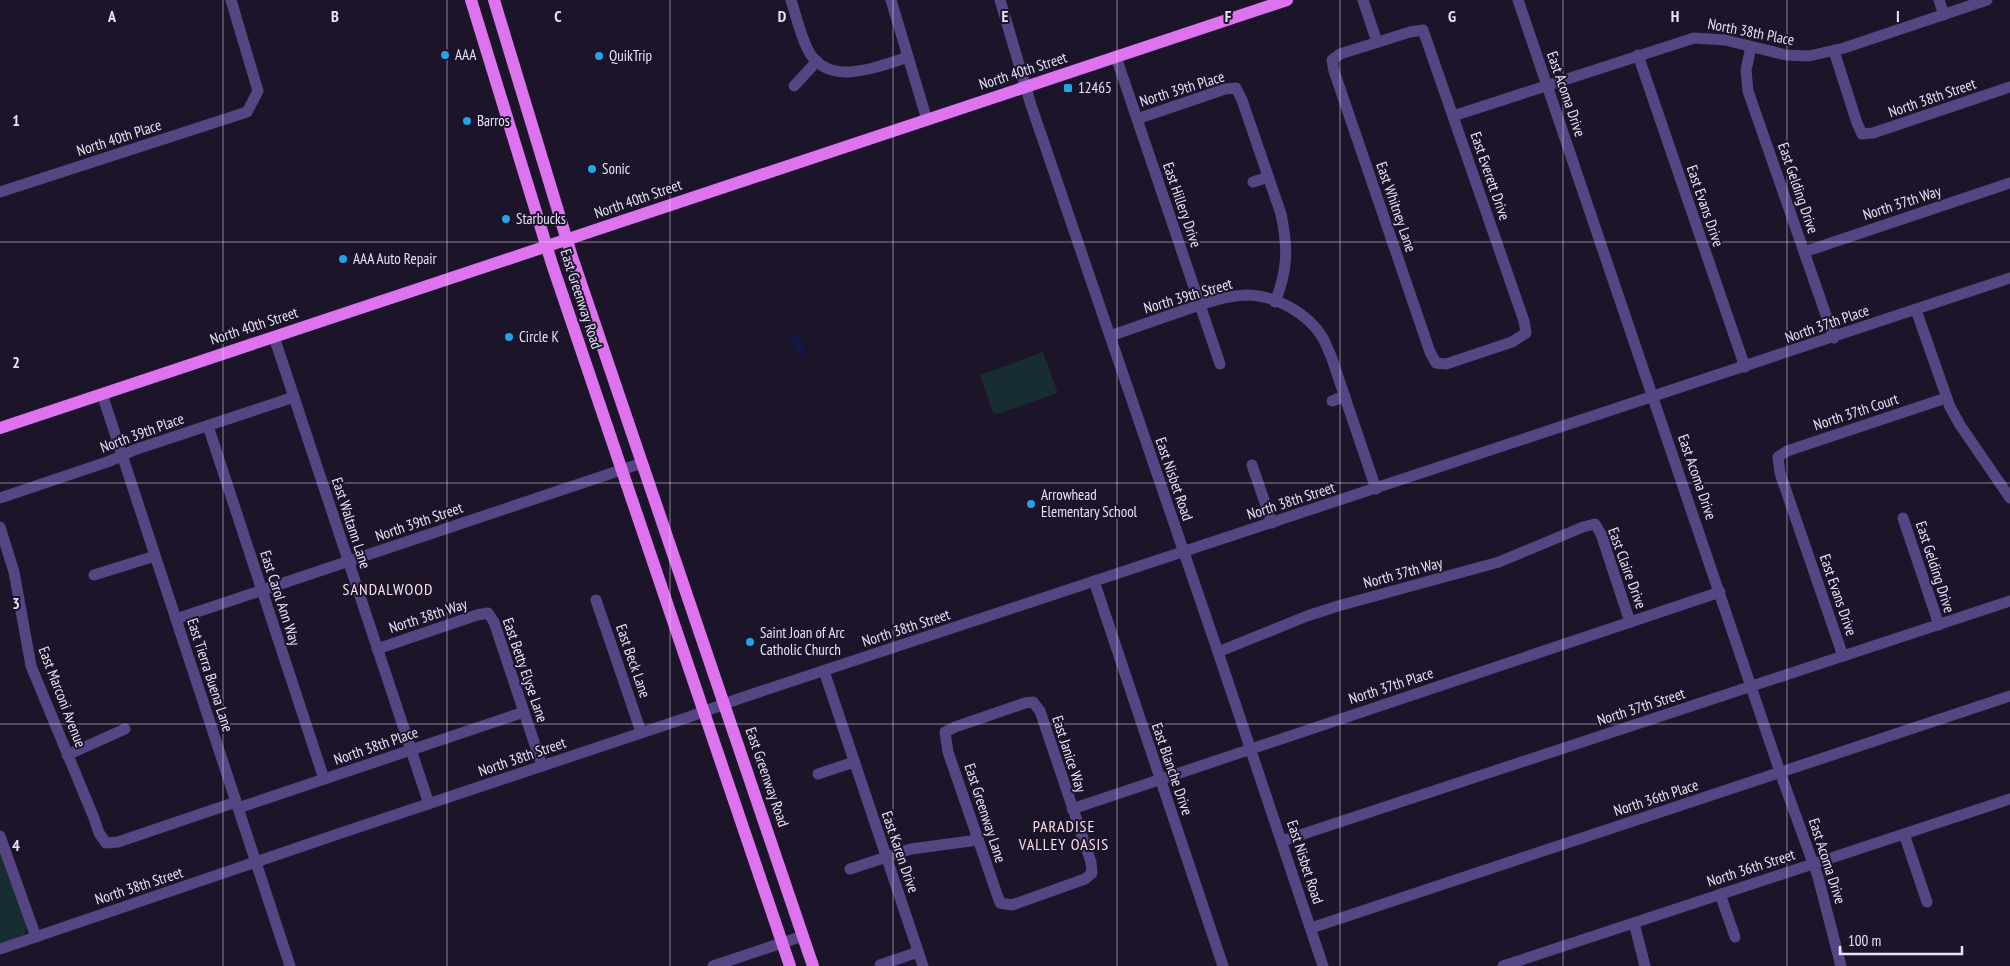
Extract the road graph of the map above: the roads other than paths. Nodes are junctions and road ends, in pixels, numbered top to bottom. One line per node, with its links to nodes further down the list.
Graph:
1 (231, 0): 31 (street, North 40th Place)
2 (471, 0): 33 (main road, East Greenway Road)
3 (494, 0): 32 (main road, East Greenway Road)
4 (791, 0): 20 (street)
5 (891, 0): 18 (street)
6 (1000, 0): 23 (street, East Nisbet Road)
7 (1287, 0): 12 (main road, North 40th Street)
8 (1363, 0): 14 (street)
9 (1518, 0): 21 (street, East Acoma Drive)
10 (1939, 0): 13 (street)
11 (1987, 0): 13 (street, North 38th Place)
12 (1258, 4): 19 (main road, North 40th Street)
13 (1944, 15): 16 (street, North 38th Place)
14 (1377, 42): 25 (street, East Everett Drive); 39 (street, East Whitney Lane)
15 (1751, 47): 16 (street, North 38th Place); 17 (street, North 38th Place); 34 (street, East Gelding Drive)
16 (1834, 51): 24 (street, North 38th Street)
17 (1638, 55): 21 (street, North 38th Place); 44 (street, East Evans Drive)
18 (908, 57): 20 (street); 27 (street)
19 (1116, 57): 23 (main road, North 40th Street); 26 (street, East Hillery Drive)
20 (817, 61): 22 (street)
21 (1548, 85): 25 (street, North 38th Place); 47 (street, East Acoma Drive)
22 (794, 86)
23 (1026, 87): 27 (main road, North 40th Street); 40 (street, East Nisbet Road)
24 (2010, 87)
25 (1453, 116): 39 (street, East Everett Drive)
26 (1137, 119): 28 (street, North 39th Place); 37 (street, East Hillery Drive)
27 (927, 120): 32 (main road, North 40th Street)
28 (1268, 177): 29 (street); 36 (street)
29 (1253, 182)
30 (2010, 183): 34 (street, North 37th Way)
31 (0, 192)
32 (566, 240): 33 (main road, North 40th Street); 55 (main road, East Greenway Road)
33 (547, 247): 41 (main road, North 40th Street); 57 (main road, East Greenway Road)
34 (1804, 252): 42 (street, East Gelding Drive)
35 (2010, 278): 38 (street, North 37th Place)
36 (1275, 302): 37 (street, North 39th Street); 46 (street, North 39th Street)
37 (1200, 304): 40 (street, North 39th Street); 43 (street, East Hillery Drive)
38 (1916, 310): 42 (street, North 37th Place); 49 (street)
39 (1526, 333)
40 (1110, 336): 65 (street, East Nisbet Road)
41 (274, 337): 45 (main road, North 40th Street); 48 (street, East Waltann Lane)
42 (1834, 338): 44 (street, North 37th Place)
43 (1220, 364)
44 (1745, 367): 47 (street, North 37th Place)
45 (102, 394): 52 (main road, North 40th Street); 53 (street, East Tierra Buena Lane)
46 (1345, 396): 50 (street); 58 (street, North 39th Street)
47 (1653, 396): 58 (street, North 38th Street); 71 (street, East Acoma Drive)
48 (294, 397): 51 (street, North 39th Place); 67 (street, East Waltann Lane)
49 (1946, 398): 54 (street, North 37th Court); 60 (street)
50 (1332, 401)
51 (208, 426): 53 (street, North 39th Place); 70 (street, East Carol Ann Way)
52 (0, 428)
53 (122, 455): 59 (street, North 39th Place); 66 (street, East Tierra Buena Lane)
54 (1778, 457): 82 (street, East Evans Drive)
55 (642, 463): 57 (street, North 39th Street); 72 (main road, East Greenway Road)
56 (1252, 465): 62 (street)
57 (621, 470): 67 (street, North 39th Street); 75 (main road, East Greenway Road)
58 (1376, 489): 62 (street, North 38th Street)
59 (0, 498)
60 (2010, 498)
61 (1903, 518): 79 (street, East Gelding Drive)
62 (1272, 523): 65 (street, North 38th Street)
63 (1595, 524): 78 (street, East Claire Drive); 81 (street, North 37th Way)
64 (0, 527): 94 (street, East Marconi Avenue)
65 (1183, 552): 69 (street, North 38th Street); 81 (street, East Nisbet Road)
66 (155, 556): 68 (street); 77 (street, East Tierra Buena Lane)
67 (348, 562): 70 (street, North 39th Street); 80 (street, East Waltann Lane)
68 (94, 575)
69 (1094, 581): 83 (street, North 38th Street); 100 (street, East Blanche Drive)
70 (262, 590): 77 (street, North 39th Street); 99 (street, East Carol Ann Way)
71 (1720, 592): 78 (street, North 37th Place); 84 (street, East Acoma Drive)
72 (689, 599): 75 (main road); 87 (main road, East Greenway Road)
73 (596, 600): 91 (street, East Beck Lane)
74 (2010, 601): 79 (street, North 37th Street)
75 (668, 606): 89 (main road, East Greenway Road)
76 (488, 613): 80 (street, North 38th Way); 88 (street, East Betty Elyse Lane)
77 (176, 619): 103 (street, East Tierra Buena Lane)
78 (1630, 622): 92 (street, North 37th Place)
79 (1939, 625): 82 (street, North 37th Street)
80 (377, 649): 93 (street, East Waltann Lane)
81 (1218, 652): 92 (street, East Nisbet Road)
82 (1843, 656): 84 (street, North 37th Street)
83 (824, 671): 87 (street, North 38th Street); 95 (street, East Karen Drive)
84 (1752, 686): 97 (street, East Acoma Drive); 108 (street, North 37th Street)
85 (2010, 696): 97 (street, North 36th Place)
86 (1033, 702): 104 (street, East Janice Way); 107 (street, East Greenway Lane)
87 (725, 704): 89 (street, North 38th Street); 119 (main road, East Greenway Road)
88 (524, 712): 93 (street, North 38th Place); 96 (street, East Betty Elyse Lane)
89 (704, 712): 91 (street, North 38th Street); 122 (main road, East Greenway Road)
90 (125, 730): 94 (street)
91 (642, 732): 96 (street, North 38th Street)
92 (1251, 749): 100 (street, North 37th Place); 108 (street, East Nisbet Road)
93 (411, 750): 99 (street, North 38th Place); 102 (street, East Waltann Lane)
94 (67, 755): 109 (street, East Marconi Avenue)
95 (854, 762): 98 (street); 110 (street, East Karen Drive)
96 (542, 766): 102 (street, North 38th Street)
97 (1780, 772): 112 (street, East Acoma Drive); 118 (street, North 36th Place)
98 (818, 774)
99 (324, 779): 103 (street, North 38th Place)
100 (1160, 779): 104 (street, North 37th Place); 131 (street, East Blanche Drive)
101 (2010, 799): 105 (street, North 36th Street)
102 (429, 804): 111 (street, North 38th Street)
103 (237, 805): 109 (street, North 38th Place); 111 (street, East Tierra Buena Lane)
104 (1072, 809): 116 (street, East Janice Way)
105 (1904, 834): 112 (street, North 36th Street); 115 (street)
106 (0, 836): 120 (street)
107 (978, 840): 110 (street); 116 (street, East Greenway Lane)
108 (1282, 841): 118 (street, East Nisbet Road)
109 (106, 843)
110 (886, 857): 113 (street); 124 (street, East Karen Drive)
111 (256, 862): 120 (street, North 38th Street); 126 (street, East Tierra Buena Lane)
112 (1813, 863): 114 (street, North 36th Street); 135 (street, East Acoma Drive)
113 (850, 869)
114 (1720, 894): 117 (street, North 36th Street); 121 (street)
115 (1926, 902)
116 (1000, 903)
117 (1634, 923): 133 (street, North 36th Street); 134 (street)
118 (1311, 928): 132 (street, East Nisbet Road)
119 (803, 936): 122 (street); 129 (main road, East Greenway Road)
120 (36, 937): 123 (street, North 38th Street)
121 (1735, 937)
122 (782, 943): 127 (street); 128 (main road, East Greenway Road)
123 (0, 949)
124 (918, 952): 125 (street); 130 (street, East Karen Drive)
125 (880, 964)
126 (290, 966)
127 (713, 966)
128 (790, 966)
129 (813, 966)
130 (923, 966)
131 (1223, 966)
132 (1323, 966)
133 (1503, 966)
134 (1645, 966)
135 (1841, 966)

